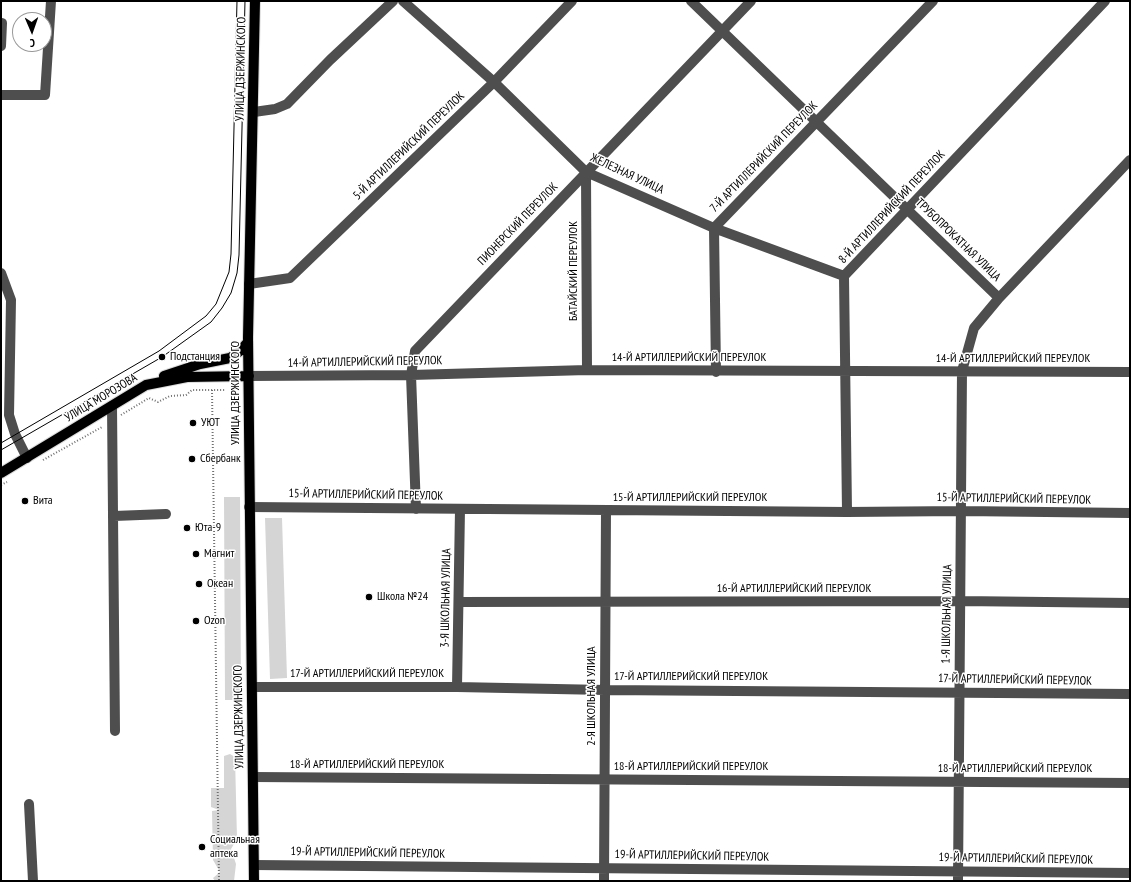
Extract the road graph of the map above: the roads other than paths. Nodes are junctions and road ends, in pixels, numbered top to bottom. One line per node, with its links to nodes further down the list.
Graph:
1 (51, 1): 14 (street)
2 (255, 1): 15 (main road, УЛИЦА ДЗЕРЖИНСКОГО)
3 (393, 1): 15 (street)
4 (403, 1): 13 (street, ЖЕЛЕЗНАЯ УЛИЦА)
5 (572, 1): 13 (street, 5-Й АРТИЛЛЕРИЙСКИЙ ПЕРЕУЛОК)
6 (691, 1): 11 (street, ТРУБОПРОКАТНАЯ УЛИЦА)
7 (751, 1): 11 (street, ПИОНЕРСКИЙ ПЕРЕУЛОК)
8 (933, 1): 16 (street, 7-Й АРТИЛЛЕРИЙСКИЙ ПЕРЕУЛОК)
9 (1105, 1): 19 (street, 8-Й АРТИЛЛЕРИЙСКИЙ ПЕРЕУЛОК)
10 (2, 23): 12 (street)
11 (722, 31): 16 (street, ТРУБОПРОКАТНАЯ УЛИЦА); 18 (street, ПИОНЕРСКИЙ ПЕРЕУЛОК)
12 (1, 46)
13 (494, 82): 18 (street, ЖЕЛЕЗНАЯ УЛИЦА); 23 (street, 5-Й АРТИЛЛЕРИЙСКИЙ ПЕРЕУЛОК)
14 (1, 95)
15 (254, 112): 23 (main road, УЛИЦА ДЗЕРЖИНСКОГО)
16 (817, 122): 19 (street, ТРУБОПРОКАТНАЯ УЛИЦА); 20 (street, 7-Й АРТИЛЛЕРИЙСКИЙ ПЕРЕУЛОК)
17 (1130, 160): 24 (street, 1-Я ШКОЛЬНАЯ УЛИЦА)
18 (586, 172): 20 (street, ЖЕЛЕЗНАЯ УЛИЦА); 26 (street, БАТАЙСКИЙ ПЕРЕУЛОК); 31 (street, ПИОНЕРСКИЙ ПЕРЕУЛОК)
19 (908, 209): 22 (street, 8-Й АРТИЛЛЕРИЙСКИЙ ПЕРЕУЛОК); 24 (street, ТРУБОПРОКАТНАЯ УЛИЦА)
20 (714, 228): 22 (street, ЖЕЛЕЗНАЯ УЛИЦА); 27 (street, 7-Й АРТИЛЛЕРИЙСКИЙ ПЕРЕУЛОК)
21 (1, 273): 35 (street)
22 (844, 276): 28 (street, 8-Й АРТИЛЛЕРИЙСКИЙ ПЕРЕУЛОК)
23 (249, 284): 25 (main road, УЛИЦА ДЗЕРЖИНСКОГО)
24 (999, 298): 29 (street, 1-Я ШКОЛЬНАЯ УЛИЦА)
25 (248, 342): 32 (main road, УЛИЦА ДЗЕРЖИНСКОГО); 33 (main road)
26 (587, 370): 27 (street, 14-Й АРТИЛЛЕРИЙСКИЙ ПЕРЕУЛОК); 31 (street, 14-Й АРТИЛЛЕРИЙСКИЙ ПЕРЕУЛОК)
27 (716, 372): 28 (street, 14-Й АРТИЛЛЕРИЙСКИЙ ПЕРЕУЛОК)
28 (846, 372): 29 (street, 14-Й АРТИЛЛЕРИЙСКИЙ ПЕРЕУЛОК); 42 (street, 8-Й АРТИЛЛЕРИЙСКИЙ ПЕРЕУЛОК)
29 (962, 372): 30 (street, 14-Й АРТИЛЛЕРИЙСКИЙ ПЕРЕУЛОК); 41 (street, 1-Я ШКОЛЬНАЯ УЛИЦА)
30 (1130, 372)
31 (411, 375): 32 (street, 14-Й АРТИЛЛЕРИЙСКИЙ ПЕРЕУЛОК); 38 (street, ПИОНЕРСКИЙ ПЕРЕУЛОК)
32 (249, 376): 33 (main road, УЛИЦА МОРОЗОВА); 37 (main road, УЛИЦА ДЗЕРЖИНСКОГО)
33 (146, 385): 34 (main road, УЛИЦА МОРОЗОВА)
34 (112, 406): 35 (main road, УЛИЦА МОРОЗОВА); 45 (street)
35 (27, 458): 36 (main road, УЛИЦА МОРОЗОВА)
36 (1, 473)
37 (250, 507): 38 (street, 15-Й АРТИЛЛЕРИЙСКИЙ ПЕРЕУЛОК); 50 (main road, УЛИЦА ДЗЕРЖИНСКОГО)
38 (416, 509): 39 (street, 15-Й АРТИЛЛЕРИЙСКИЙ ПЕРЕУЛОК)
39 (460, 509): 40 (street, 15-Й АРТИЛЛЕРИЙСКИЙ ПЕРЕУЛОК); 47 (street, 3-Я ШКОЛЬНАЯ УЛИЦА)
40 (606, 510): 42 (street, 15-Й АРТИЛЛЕРИЙСКИЙ ПЕРЕУЛОК); 48 (street, 2-Я ШКОЛЬНАЯ УЛИЦА)
41 (962, 511): 42 (street, 15-Й АРТИЛЛЕРИЙСКИЙ ПЕРЕУЛОК); 43 (street, 15-Й АРТИЛЛЕРИЙСКИЙ ПЕРЕУЛОК); 46 (street, 1-Я ШКОЛЬНАЯ УЛИЦА)
42 (847, 512)
43 (1130, 513)
44 (166, 514): 45 (street)
45 (114, 516): 55 (street)
46 (961, 601): 48 (street, 16-Й АРТИЛЛЕРИЙСКИЙ ПЕРЕУЛОК); 49 (street, 16-Й АРТИЛЛЕРИЙСКИЙ ПЕРЕУЛОК); 53 (street, 1-Я ШКОЛЬНАЯ УЛИЦА)
47 (459, 602): 48 (street, 16-Й АРТИЛЛЕРИЙСКИЙ ПЕРЕУЛОК); 51 (street, 3-Я ШКОЛЬНАЯ УЛИЦА)
48 (605, 603): 52 (street, 2-Я ШКОЛЬНАЯ УЛИЦА)
49 (1130, 603)
50 (252, 687): 51 (street, 17-Й АРТИЛЛЕРИЙСКИЙ ПЕРЕУЛОК); 56 (main road, УЛИЦА ДЗЕРЖИНСКОГО)
51 (457, 687): 52 (street, 17-Й АРТИЛЛЕРИЙСКИЙ ПЕРЕУЛОК)
52 (605, 690): 53 (street, 17-Й АРТИЛЛЕРИЙСКИЙ ПЕРЕУЛОК); 57 (street, 2-Я ШКОЛЬНАЯ УЛИЦА)
53 (959, 692): 54 (street, 17-Й АРТИЛЛЕРИЙСКИЙ ПЕРЕУЛОК); 58 (street, 1-Я ШКОЛЬНАЯ УЛИЦА)
54 (1130, 694)
55 (115, 731)
56 (253, 777): 57 (street, 18-Й АРТИЛЛЕРИЙСКИЙ ПЕРЕУЛОК); 61 (main road, УЛИЦА ДЗЕРЖИНСКОГО)
57 (604, 780): 58 (street, 18-Й АРТИЛЛЕРИЙСКИЙ ПЕРЕУЛОК); 62 (street, 2-Я ШКОЛЬНАЯ УЛИЦА)
58 (958, 781): 59 (street, 18-Й АРТИЛЛЕРИЙСКИЙ ПЕРЕУЛОК); 64 (street, 1-Я ШКОЛЬНАЯ УЛИЦА)
59 (1130, 783)
60 (29, 804): 65 (street)
61 (254, 865): 62 (street, 19-Й АРТИЛЛЕРИЙСКИЙ ПЕРЕУЛОК); 66 (main road, УЛИЦА ДЗЕРЖИНСКОГО)
62 (604, 868): 64 (street, 19-Й АРТИЛЛЕРИЙСКИЙ ПЕРЕУЛОК); 67 (street, 2-Я ШКОЛЬНАЯ УЛИЦА)
63 (1130, 873): 64 (street, 19-Й АРТИЛЛЕРИЙСКИЙ ПЕРЕУЛОК)
64 (958, 876)
65 (32, 881)
66 (254, 881)
67 (604, 881)

